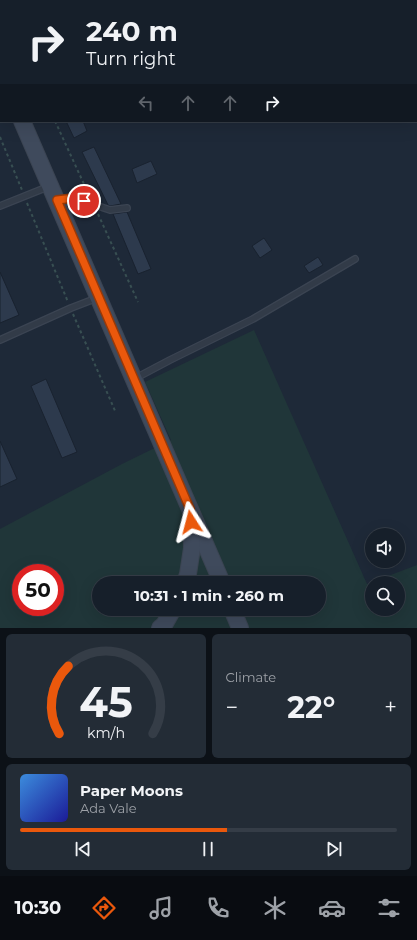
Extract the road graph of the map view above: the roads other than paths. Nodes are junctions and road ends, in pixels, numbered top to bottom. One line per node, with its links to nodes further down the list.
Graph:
1 (22, 122): 2 (main road)
2 (50, 186): 3 (main road); 4 (lane)
3 (57, 200): 5 (lane); 7 (main road)
4 (0, 206)
5 (127, 208)
6 (355, 259): 9 (lane)
7 (99, 298): 8 (lane); 9 (main road)
8 (0, 340)
9 (134, 379): 10 (main road)
10 (190, 509): 11 (main road); 12 (main road)
11 (187, 576)
12 (219, 576)
13 (169, 616): 15 (main road)
14 (235, 616): 16 (main road)
15 (160, 628)
16 (240, 628)

